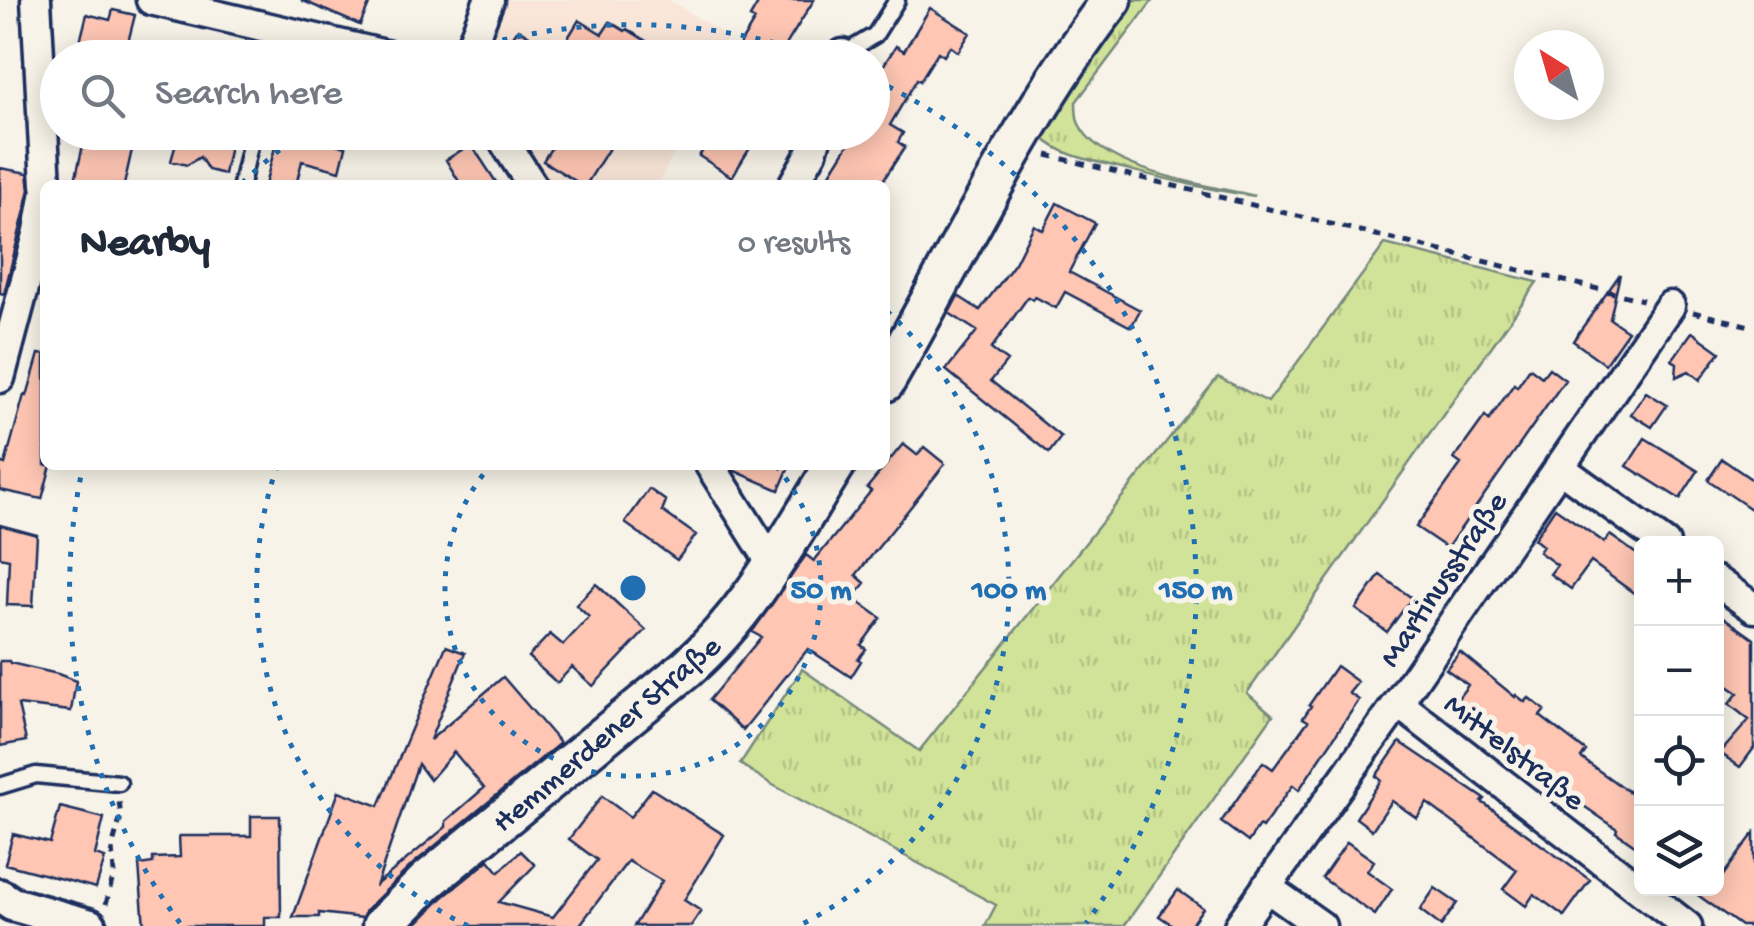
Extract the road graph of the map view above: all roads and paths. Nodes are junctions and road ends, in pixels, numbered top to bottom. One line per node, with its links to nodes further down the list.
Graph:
1 (36, 0): 11 (street)
2 (151, 0): 6 (street)
3 (489, 0): 9 (street)
4 (897, 0): 10 (lane)
5 (1112, 0): 12 (main road)
6 (276, 28): 7 (lane); 8 (street)
7 (274, 40)
8 (325, 40)
9 (473, 40)
10 (868, 40)
11 (40, 74)
12 (1015, 147): 22 (path); 24 (main road)
13 (44, 150): 17 (street)
14 (249, 150): 18 (lane)
15 (510, 150): 19 (street)
16 (813, 150): 20 (street)
17 (46, 180)
18 (242, 180)
19 (529, 180)
20 (796, 180)
21 (40, 225): 25 (street)
22 (1670, 306): 23 (path); 26 (street, Martinusstraße)
23 (1754, 327)
24 (890, 373)
25 (0, 378)
26 (1558, 467): 29 (street); 33 (street, Martinusstraße)
27 (713, 470): 30 (street)
28 (832, 470): 30 (main road, Hemmerdener Straße)
29 (1653, 536)
30 (773, 565): 39 (main road, Hemmerdener Straße)
31 (1724, 587): 32 (street)
32 (1754, 608)
33 (1398, 703): 36 (street, Martinusstraße); 42 (street, Mittelstraße)
34 (119, 783): 35 (lane); 38 (path)
35 (0, 786)
36 (1266, 888): 40 (street, Martinusstraße); 41 (street)
37 (0, 896): 38 (street)
38 (98, 917)
39 (382, 926)
40 (1239, 926)
41 (1321, 926)
42 (1687, 926)

